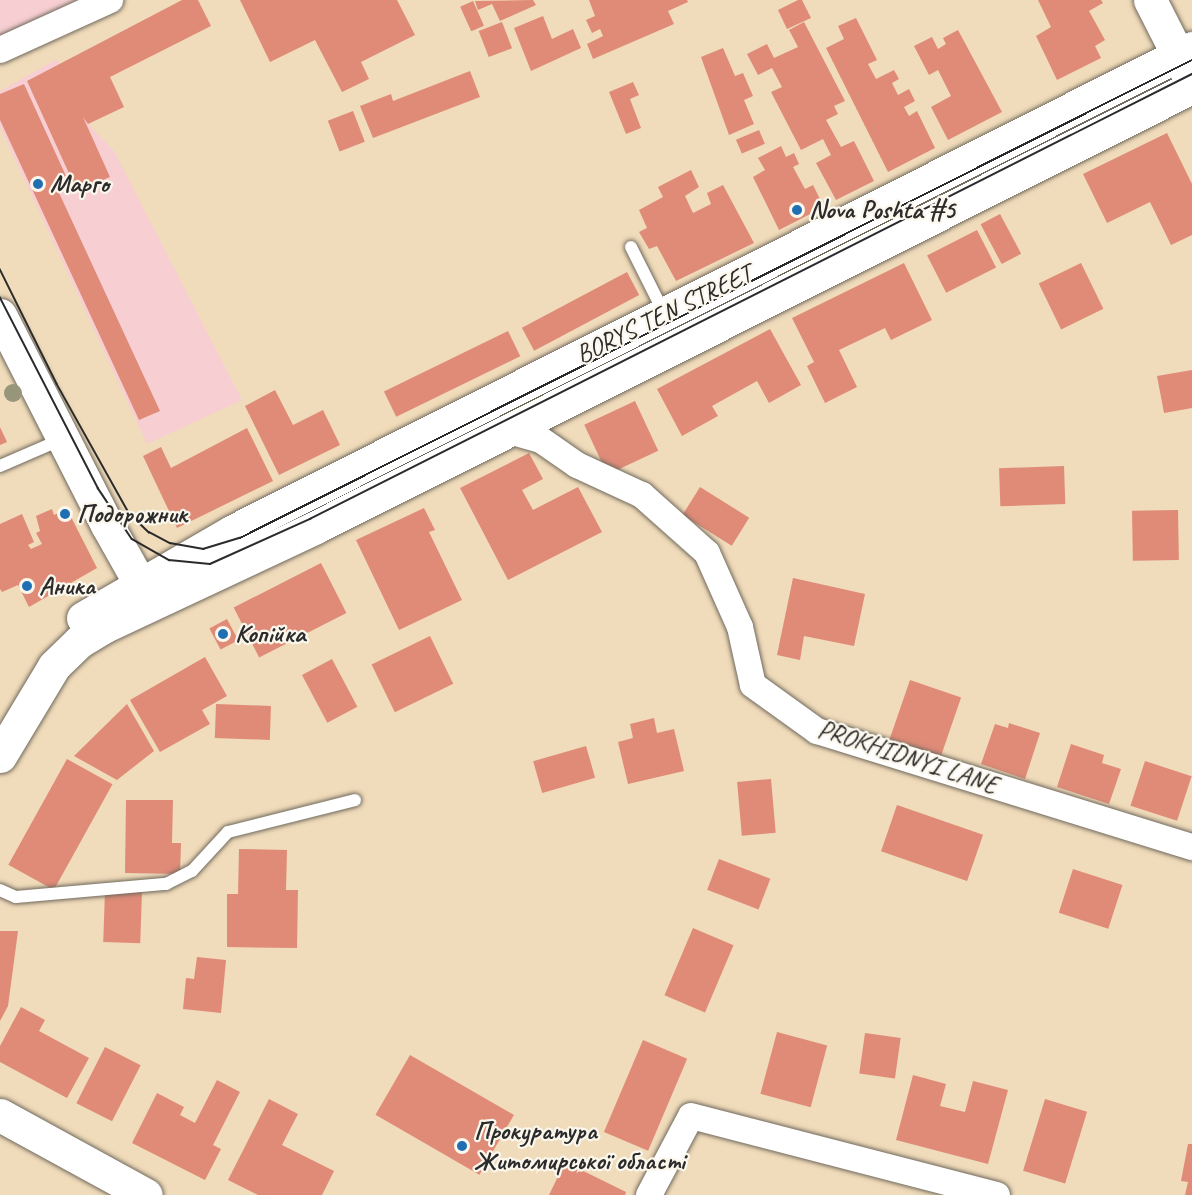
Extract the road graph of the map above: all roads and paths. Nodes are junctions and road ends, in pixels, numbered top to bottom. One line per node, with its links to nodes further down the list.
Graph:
1 (110, 0): 3 (street)
2 (1150, 0): 4 (street)
3 (0, 50)
4 (1188, 68): 7 (street, BORYS TEN STREET)
5 (631, 247): 7 (lane)
6 (0, 315): 9 (street)
7 (673, 330): 8 (street, BORYS TEN STREET); 11 (street, BORYS TEN STREET)
8 (509, 431): 11 (street, BORYS TEN STREET); 15 (street, PROKHIDNYI LANE)
9 (62, 439): 10 (lane); 11 (street)
10 (0, 466)
11 (145, 595): 12 (street); 13 (street)
12 (0, 720)
13 (0, 756)
14 (355, 800): 16 (lane)
15 (1192, 847)
16 (0, 890)
17 (0, 1115): 18 (street)
18 (146, 1195)
19 (649, 1195): 20 (street)
20 (997, 1195)

